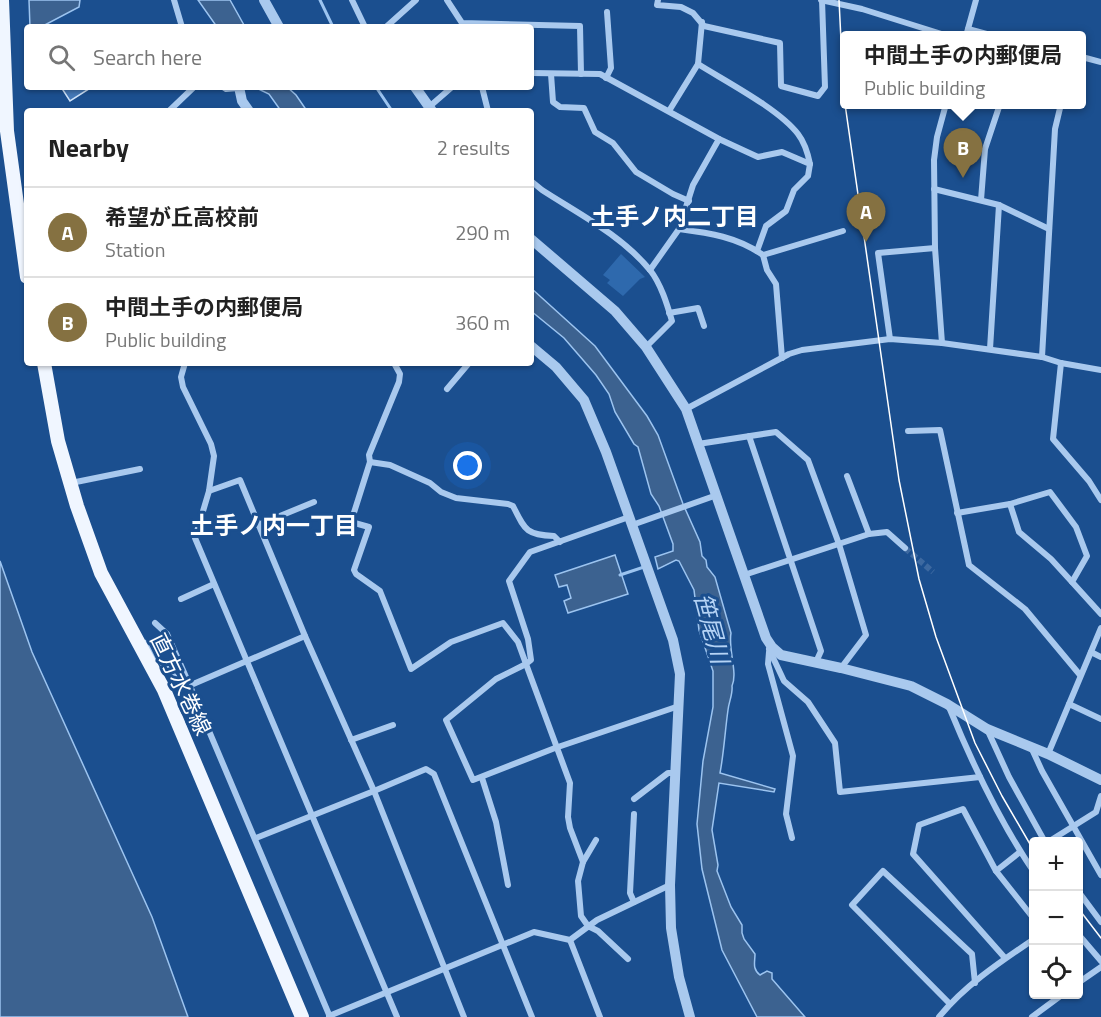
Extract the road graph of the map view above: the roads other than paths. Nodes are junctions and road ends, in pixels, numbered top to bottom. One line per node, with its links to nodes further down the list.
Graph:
1 (2, 0): 55 (main road)
2 (174, 0): 14 (street)
3 (264, 0): 15 (street)
4 (352, 0): 16 (street)
5 (416, 0): 17 (street)
6 (447, 0): 18 (street)
7 (658, 0): 13 (street)
8 (822, 0): 11 (street); 13 (street)
9 (862, 0): 11 (street)
10 (976, 0): 21 (street)
11 (861, 9): 20 (street)
12 (607, 12): 28 (street)
13 (702, 21): 24 (street)
14 (181, 24)
15 (277, 24)
16 (364, 24)
17 (389, 24)
18 (501, 24)
19 (534, 25): 27 (street)
20 (932, 31)
21 (967, 31)
22 (1086, 58): 23 (street)
23 (1101, 62)
24 (698, 63): 42 (street); 44 (street)
25 (534, 73): 26 (street)
26 (551, 74): 27 (street); 48 (street)
27 (580, 74): 28 (street)
28 (606, 78): 42 (street)
29 (191, 90): 34 (street)
30 (239, 90): 35 (street)
31 (417, 90): 36 (street)
32 (449, 90): 37 (street)
33 (483, 90): 38 (street)
34 (172, 108)
35 (247, 108)
36 (429, 108)
37 (431, 108)
38 (487, 108)
39 (945, 109): 46 (street)
40 (999, 109): 47 (street)
41 (1060, 109): 51 (street)
42 (669, 111): 43 (street)
43 (719, 139): 44 (street); 48 (street)
44 (810, 164): 56 (street)
45 (534, 183): 57 (street)
46 (934, 189): 47 (street); 54 (street)
47 (981, 200): 49 (street)
48 (689, 201): 50 (street)
49 (999, 205): 51 (street); 64 (street)
50 (679, 229): 56 (street); 57 (street)
51 (1049, 229): 65 (street)
52 (843, 231): 56 (street)
53 (534, 243): 62 (street)
54 (935, 248): 60 (street); 61 (street)
55 (24, 252)
56 (760, 253): 66 (street)
57 (650, 270): 58 (street)
58 (669, 313): 59 (street); 62 (street)
59 (704, 326)
60 (890, 339): 61 (street); 66 (street)
61 (942, 343): 64 (street)
62 (646, 347): 74 (street)
63 (534, 349): 88 (street)
64 (990, 350): 65 (street)
65 (1042, 357): 67 (street)
66 (782, 358): 74 (street)
67 (1061, 363): 72 (street); 84 (street)
68 (45, 366): 81 (main road, 直方水巻線)
69 (184, 366): 82 (street)
70 (396, 366): 78 (street)
71 (466, 366): 73 (street)
72 (1101, 370)
73 (447, 389)
74 (686, 409): 77 (street)
75 (908, 430): 87 (street)
76 (749, 436): 77 (street); 92 (street); 94 (street)
77 (698, 444): 83 (street)
78 (370, 462): 91 (street); 109 (street)
79 (140, 470): 81 (street)
80 (848, 476): 90 (street)
81 (71, 483): 100 (main road, 直方水巻線)
82 (209, 491): 89 (street); 97 (street)
83 (713, 497): 88 (street); 95 (street)
84 (1101, 500)
85 (314, 502): 89 (street)
86 (1010, 504): 87 (street); 96 (street); 96 (street)
87 (957, 513): 111 (street)
88 (630, 521): 91 (street); 115 (street)
89 (258, 525): 103 (street)
90 (869, 534): 92 (street); 93 (street)
91 (560, 542): 109 (street)
92 (839, 544): 94 (street); 110 (street)
93 (905, 548)
94 (791, 560): 95 (street); 108 (street)
95 (744, 575): 104 (street)
96 (1072, 582): 99 (street)
97 (214, 584): 98 (street); 107 (street)
98 (181, 599)
99 (1101, 614)
100 (127, 622): 112 (street); 166 (main road, 直方水巻線)
101 (155, 623): 112 (street)
102 (1101, 628): 105 (street)
103 (305, 636): 107 (street); 119 (street)
104 (768, 643): 108 (street); 124 (street); 136 (street)
105 (1091, 652): 106 (street); 111 (street)
106 (1101, 657)
107 (248, 661): 112 (street); 130 (street)
108 (816, 662): 110 (street)
109 (526, 664): 121 (street); 125 (street)
110 (841, 668): 113 (street)
111 (1080, 675): 114 (street)
112 (190, 686): 135 (street)
113 (947, 704): 118 (street); 124 (street)
114 (1069, 704): 116 (street); 122 (street)
115 (679, 706): 121 (street); 123 (street)
116 (1101, 718)
117 (393, 724): 119 (street)
118 (987, 729): 120 (street); 133 (street)
119 (351, 740): 127 (street)
120 (1030, 747): 122 (street); 132 (street)
121 (555, 748): 125 (street); 139 (street)
122 (1048, 754): 126 (street)
123 (676, 773): 129 (street); 144 (street)
124 (980, 777): 138 (street)
125 (482, 778): 143 (street)
126 (1101, 780)
127 (374, 791): 130 (street); 153 (street); 158 (street)
128 (1101, 796): 132 (street)
129 (634, 800)
130 (313, 814): 135 (street); 161 (street)
131 (634, 814): 146 (street)
132 (1074, 825): 134 (street); 142 (street)
133 (1044, 837)
134 (1055, 837)
135 (255, 838): 165 (street)
136 (792, 838)
137 (596, 840): 139 (street)
138 (1020, 852): 140 (street); 141 (street)
139 (583, 862): 149 (street)
140 (1029, 865)
141 (996, 871): 147 (street); 154 (street)
142 (1101, 875)
143 (508, 885)
144 (670, 885): 146 (street); 171 (street)
145 (1083, 898): 148 (street)
146 (634, 902): 149 (street)
147 (1029, 913)
148 (1101, 922)
149 (588, 926): 150 (street); 155 (street)
150 (570, 940): 153 (street); 170 (street)
151 (1083, 940): 156 (street)
152 (1029, 942): 154 (street)
153 (502, 945): 158 (street); 169 (street)
154 (1005, 958): 160 (street)
155 (628, 959)
156 (1101, 961)
157 (1101, 967): 159 (street)
158 (445, 969): 161 (street); 168 (street)
159 (1083, 980)
160 (975, 983): 163 (street); 163 (street)
161 (387, 992): 165 (street); 167 (street)
162 (1056, 999): 173 (street)
163 (950, 1004): 164 (street)
164 (940, 1015): 172 (street)
165 (330, 1016)
166 (302, 1017)
167 (397, 1017)
168 (465, 1017)
169 (532, 1017)
170 (600, 1017)
171 (690, 1017)
172 (951, 1017)
173 (1032, 1017)

